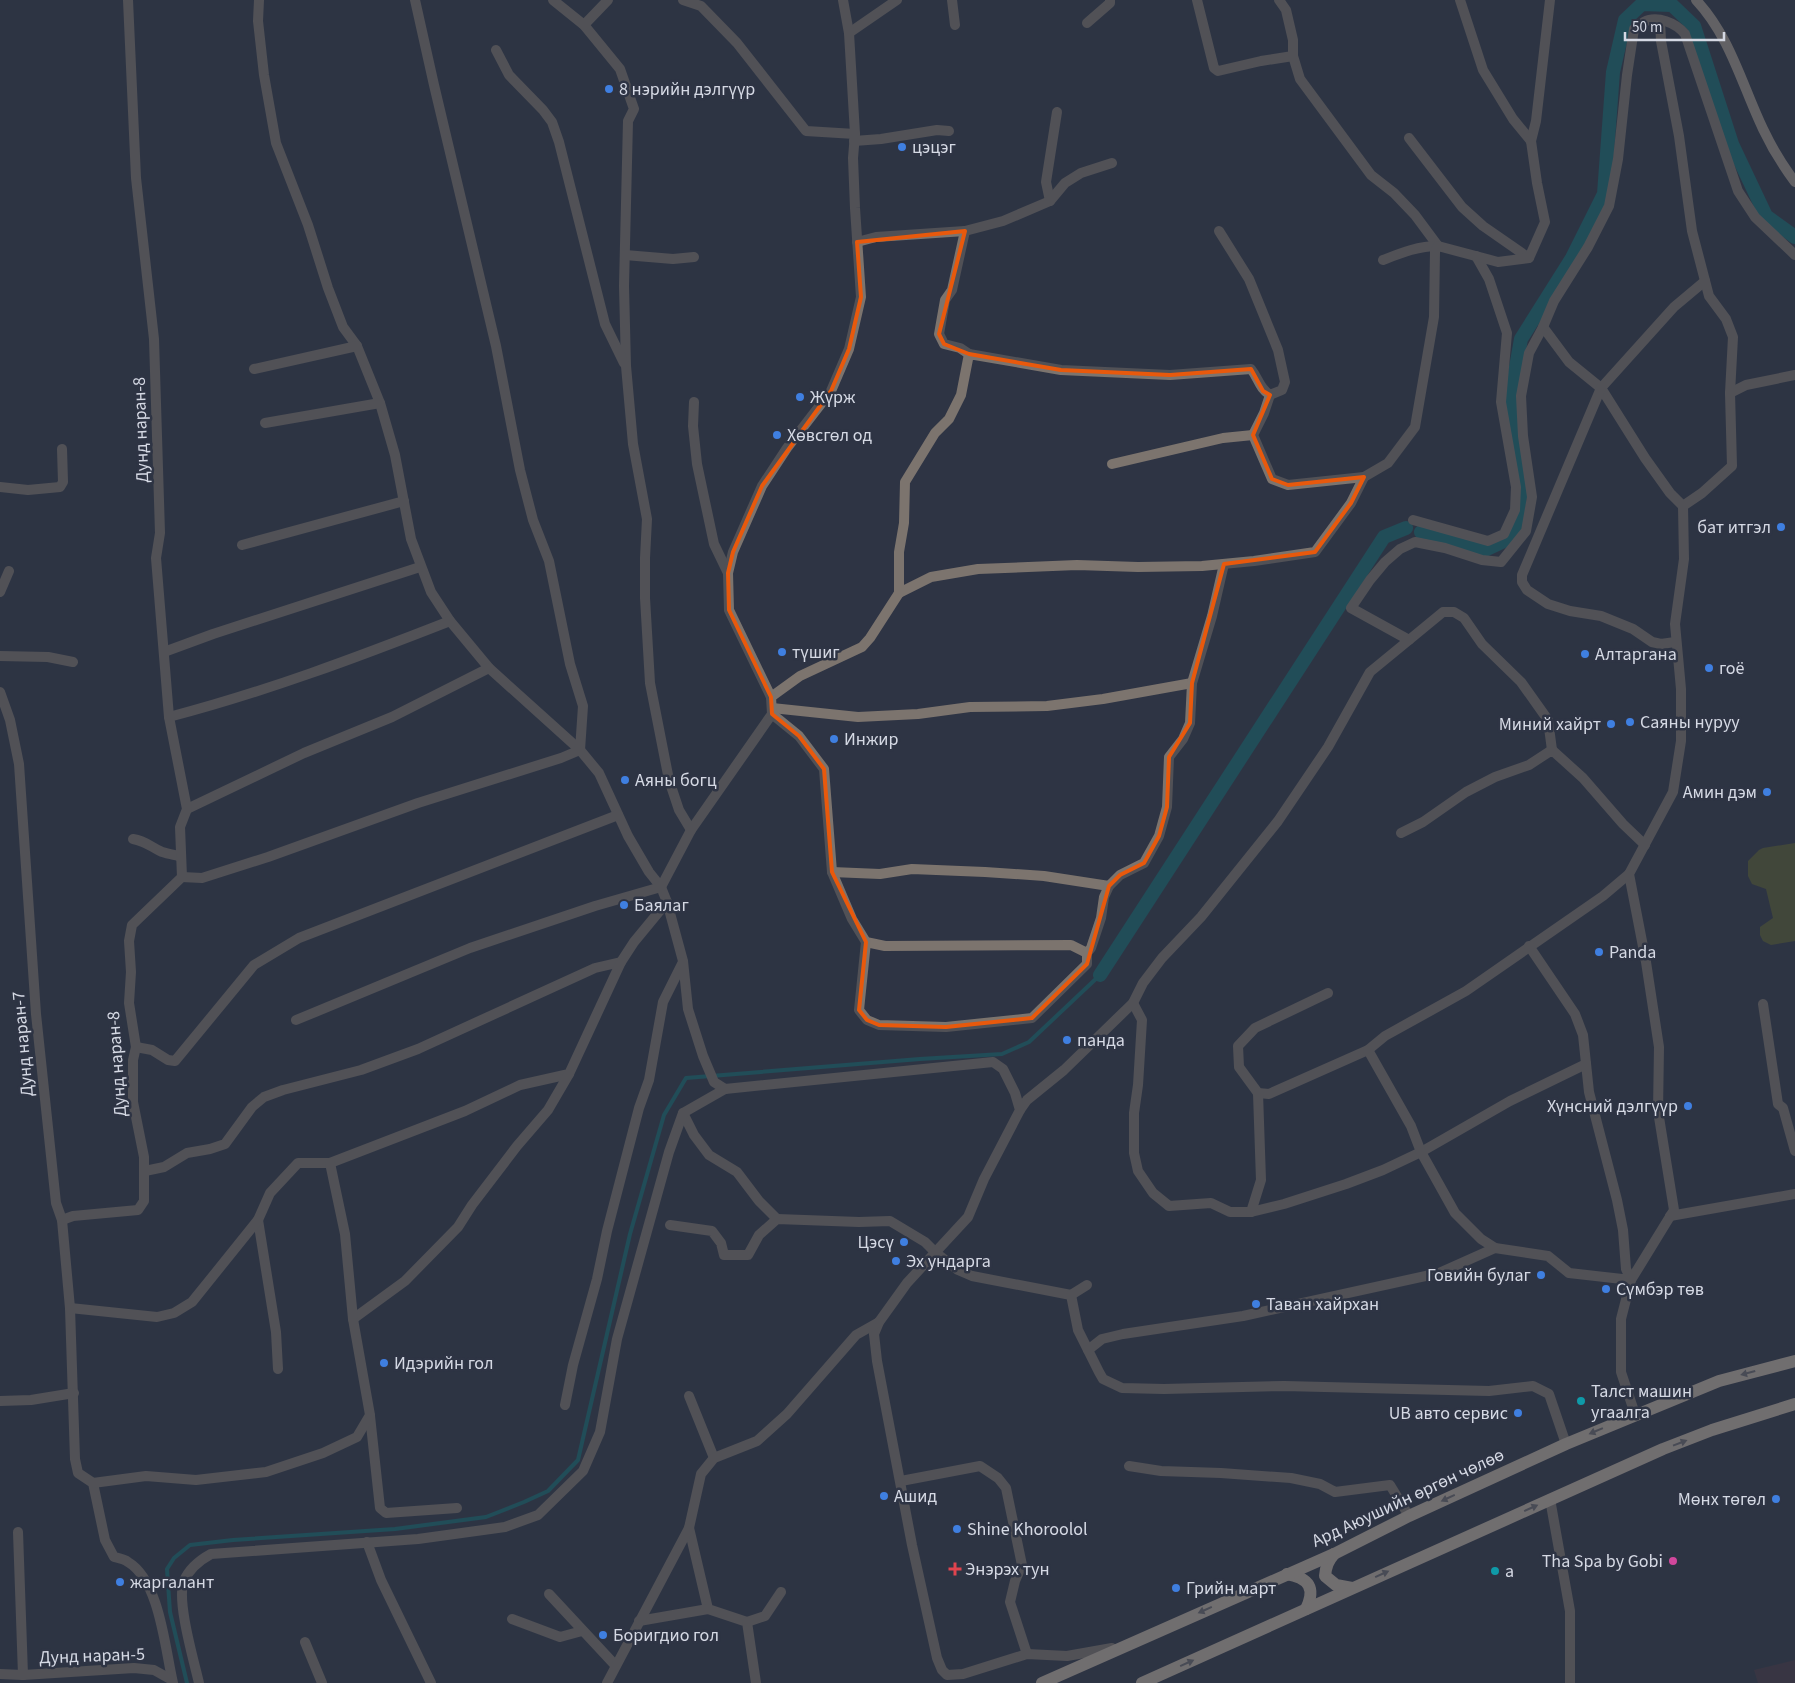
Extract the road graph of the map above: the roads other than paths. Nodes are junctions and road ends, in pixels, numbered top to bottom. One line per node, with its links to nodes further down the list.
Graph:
1 (128, 0): 72 (street, Дунд наран-8)
2 (259, 0): 43 (street)
3 (415, 0): 81 (street)
4 (553, 0): 19 (street)
5 (608, 0): 19 (street)
6 (682, 0): 25 (street)
7 (843, 0): 20 (street)
8 (897, 0): 20 (street)
9 (952, 0): 18 (street)
10 (1110, 0): 17 (street)
11 (1197, 0): 22 (street)
12 (1279, 0): 22 (street)
13 (1460, 0): 27 (street)
14 (1550, 0): 27 (street)
15 (1696, 0): 29 (street)
16 (1660, 20): 36 (street); 41 (street); 42 (street)
17 (1087, 23)
18 (955, 24)
19 (584, 25): 35 (street)
20 (849, 33): 25 (street)
21 (496, 50): 45 (street)
22 (1293, 56): 34 (street)
23 (1057, 112): 30 (street)
24 (949, 131): 25 (street)
25 (855, 137): 33 (street)
26 (1409, 138): 39 (street)
27 (1531, 141): 39 (street)
28 (1112, 163): 30 (street)
29 (1795, 182)
30 (1050, 201): 31 (street)
31 (965, 231): 33 (street); 44 (street)
32 (1219, 231): 50 (street)
33 (857, 242): 66 (street)
34 (1438, 246): 37 (street); 40 (street); 57 (street)
35 (625, 255): 38 (street); 45 (street)
36 (1795, 255)
37 (1476, 256): 39 (street); 61 (street)
38 (694, 257)
39 (1529, 258)
40 (1383, 260)
41 (1705, 281): 48 (street); 49 (street)
42 (1543, 327): 48 (street); 70 (street)
43 (357, 346): 46 (street); 52 (street)
44 (969, 354): 50 (street); 68 (street)
45 (626, 366): 85 (street)
46 (254, 369)
47 (1795, 375): 49 (street)
48 (1601, 388): 60 (street); 71 (street)
49 (1730, 393): 60 (street)
50 (1270, 395): 54 (street)
51 (694, 402): 66 (street)
52 (380, 403): 53 (street); 59 (street)
53 (265, 423)
54 (1253, 435): 56 (street); 57 (street)
55 (62, 449): 58 (street)
56 (1112, 464)
57 (1364, 477): 63 (street)
58 (0, 487)
59 (404, 501): 62 (street); 64 (street)
60 (1683, 506): 71 (street)
61 (1413, 520)
62 (242, 545)
63 (1224, 564): 68 (street); 76 (street)
64 (420, 567): 69 (street); 72 (street)
65 (9, 571): 67 (street)
66 (728, 574): 78 (street)
67 (0, 592)
68 (899, 593): 78 (street)
69 (450, 621): 75 (street); 80 (street)
70 (1409, 640): 82 (street); 102 (street)
71 (1676, 642): 88 (street)
72 (164, 652): 80 (street, Дунд наран-8)
73 (0, 656): 74 (street)
74 (73, 662)
75 (489, 668): 81 (street); 83 (street)
76 (1192, 684): 79 (street); 93 (street)
77 (0, 692): 122 (street, Дунд наран-7)
78 (771, 697): 79 (street)
79 (772, 711): 85 (street); 90 (street)
80 (169, 717): 83 (street, Дунд наран-8)
81 (580, 750): 84 (street); 92 (street)
82 (1552, 750): 86 (street); 88 (street)
83 (187, 809): 89 (street, Дунд наран-8)
84 (618, 816): 94 (street); 105 (street)
85 (692, 830): 94 (street)
86 (1401, 833)
87 (133, 839): 89 (street)
88 (1644, 845): 91 (street)
89 (180, 857): 92 (street, Дунд наран-8)
90 (832, 872): 93 (street); 96 (street)
91 (1629, 874): 97 (street); 121 (street)
92 (182, 877): 105 (street, Дунд наран-8)
93 (1109, 886): 98 (street)
94 (661, 887): 95 (street); 104 (street)
95 (667, 902): 99 (street); 100 (street)
96 (866, 942): 98 (street); 98 (street)
97 (1529, 946): 106 (street); 107 (street)
98 (1087, 953)
99 (683, 961): 109 (street); 141 (street)
100 (621, 962): 108 (street); 118 (street)
101 (1328, 992): 110 (street)
102 (1133, 1003): 113 (street); 120 (street)
103 (1763, 1004): 112 (street)
104 (296, 1020)
105 (136, 1047): 118 (street, Дунд наран-8)
106 (1368, 1050): 110 (street); 116 (street)
107 (1586, 1064): 116 (street); 128 (street)
108 (569, 1074): 117 (street); 132 (street)
109 (725, 1089): 113 (street); 114 (street)
110 (1258, 1093): 120 (street)
111 (1795, 1106): 112 (street)
112 (1783, 1108): 115 (street)
113 (1020, 1110): 127 (street)
114 (683, 1113): 124 (street); 154 (street)
115 (1795, 1151)
116 (1422, 1152): 120 (street); 126 (street)
117 (330, 1163): 123 (street); 132 (street)
118 (145, 1171): 122 (street, Дунд наран-8)
119 (1795, 1194): 121 (street)
120 (1251, 1212)
121 (1670, 1216): 128 (street)
122 (62, 1220): 131 (street, Дунд наран-7)
123 (258, 1220): 131 (street); 136 (street)
124 (776, 1220): 125 (street); 127 (street)
125 (670, 1225)
126 (1495, 1248): 128 (street); 134 (street)
127 (936, 1253): 130 (street); 133 (street)
128 (1631, 1280): 142 (street)
129 (1087, 1285): 130 (street)
130 (1071, 1295): 134 (street)
131 (70, 1308): 137 (street, Дунд наран-7)
132 (354, 1319): 143 (street)
133 (879, 1322): 145 (street); 147 (street)
134 (1088, 1350): 144 (street)
135 (1795, 1361): 142 (main road, Ард Аюушийн өргөн чөлөө, one-way to 142)
136 (278, 1369)
137 (74, 1393): 139 (street); 148 (street)
138 (689, 1396): 145 (street)
139 (0, 1401)
140 (1795, 1404): 149 (main road, one-way to 140)
141 (565, 1405)
142 (1635, 1414): 144 (main road, Ард Аюушийн өргөн чөлөө, one-way to 144)
143 (370, 1416): 148 (street); 150 (street)
144 (1566, 1444): 151 (main road, Ард Аюушийн өргөн чөлөө, one-way to 151)
145 (714, 1458): 152 (street)
146 (1129, 1466): 151 (street)
147 (901, 1481): 168 (street); 168 (street)
148 (93, 1484): 172 (street, Дунд наран-5)
149 (1550, 1499): 157 (main road, one-way to 149); 180 (street)
150 (457, 1508)
151 (1410, 1516): 155 (main road, Ард Аюушийн өргөн чөлөө)
152 (689, 1528): 160 (street); 163 (street)
153 (18, 1532): 171 (street, Дунд наран-5)
154 (367, 1542): 173 (street); 175 (street)
155 (1334, 1554): 156 (main road, Ард Аюушийн өргөн чөлөө); 157 (main road)
156 (1287, 1574): 161 (main road); 167 (main road, Ард Аюушийн өргөн чөлөө, one-way to 167)
157 (1352, 1588): 161 (main road)
158 (781, 1592): 164 (street)
159 (549, 1594): 165 (street)
160 (708, 1609): 163 (street); 164 (street)
161 (1306, 1609): 179 (main road, one-way to 161)
162 (512, 1619): 165 (street)
163 (639, 1621): 169 (street)
164 (747, 1622): 177 (street)
165 (582, 1631): 169 (street)
166 (305, 1642): 174 (street)
167 (1123, 1647): 168 (street); 178 (main road, Ард Аюушийн өргөн чөлөө)
168 (1027, 1654)
169 (615, 1665): 176 (street)
170 (0, 1674): 171 (street, Дунд наран-5)
171 (22, 1675): 172 (street, Дунд наран-5)
172 (172, 1681)
173 (199, 1683)
174 (322, 1683)
175 (431, 1683)
176 (606, 1683)
177 (756, 1683)
178 (1042, 1683)
179 (1142, 1683)
180 (1570, 1683)

